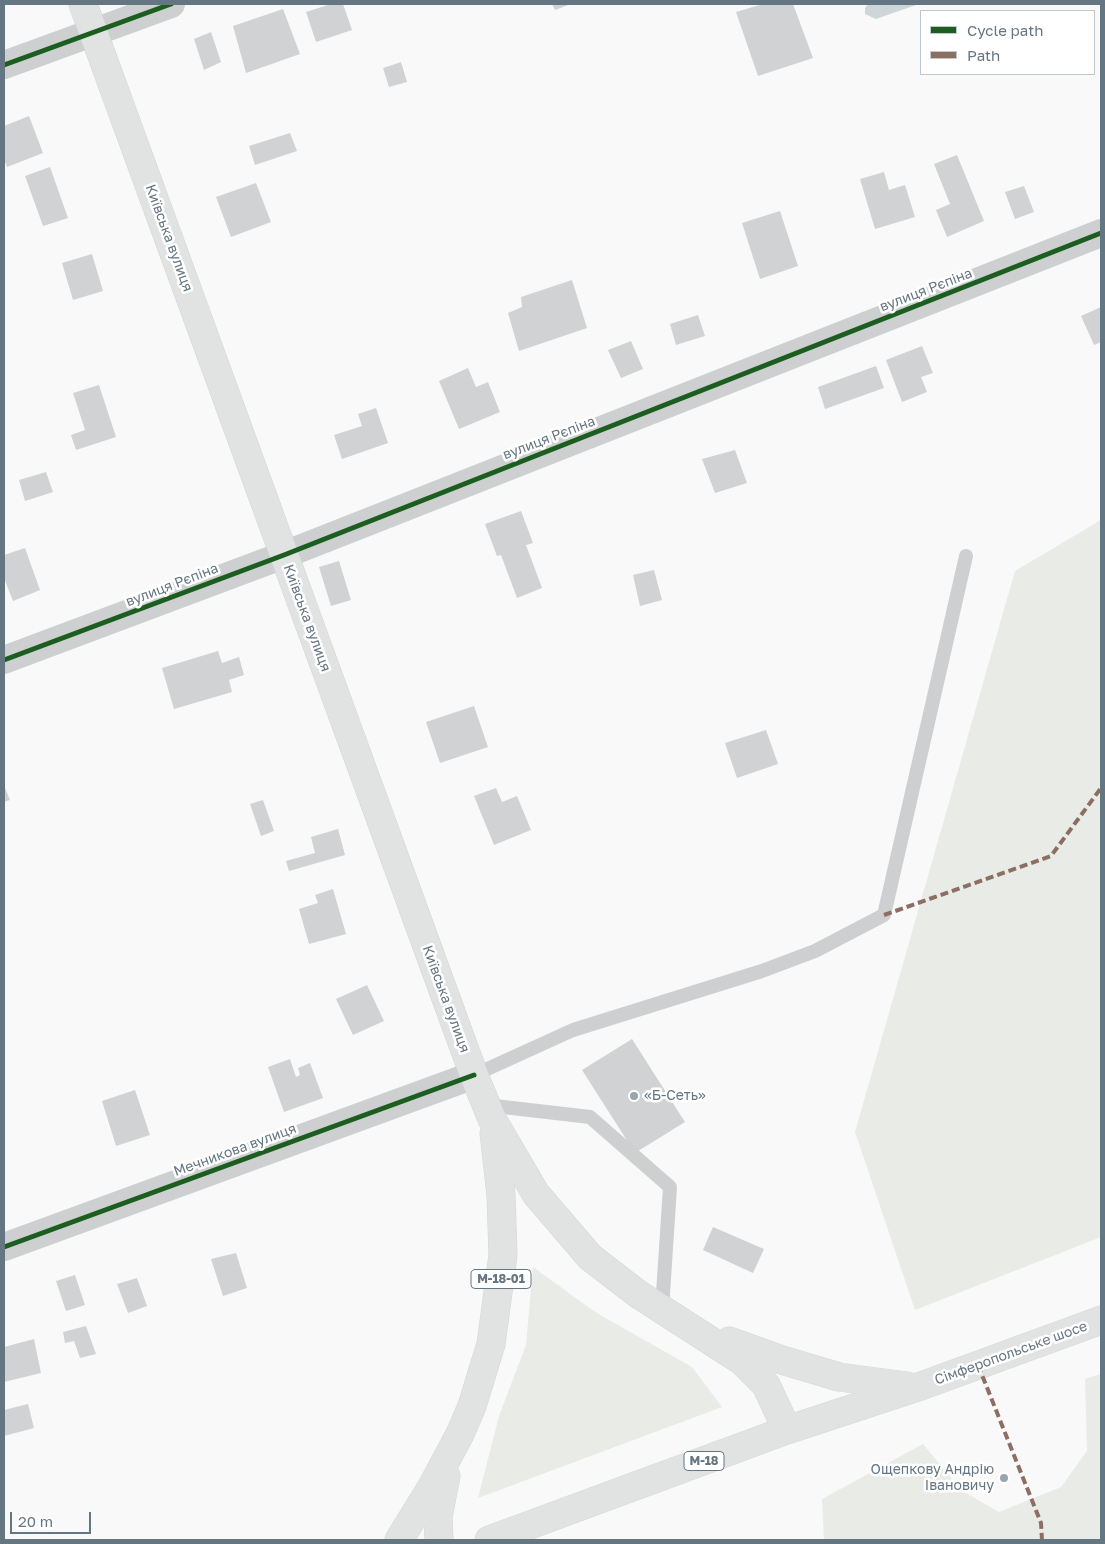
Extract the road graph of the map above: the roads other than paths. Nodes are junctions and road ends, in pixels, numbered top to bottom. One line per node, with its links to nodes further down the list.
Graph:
1 (83, 4): 3 (highway, Київська вулиця / М-18-01)
2 (171, 4): 3 (street)
3 (94, 32): 4 (street); 6 (highway, Київська вулиця / М-18-01)
4 (4, 65)
5 (1101, 233): 6 (street, вулиця Рєпіна)
6 (284, 555): 8 (street, вулиця Рєпіна); 9 (highway, Київська вулиця / М-18-01)
7 (966, 556): 9 (lane)
8 (4, 660)
9 (474, 1075): 10 (highway, Київська вулиця / М-18-01); 11 (street, Мечникова вулиця)
10 (489, 1112): 12 (highway, М-18-01); 12 (lane); 16 (highway, М-18-01)
11 (4, 1246)
12 (662, 1309): 14 (highway, М-18-01); 15 (highway, М-18-01)
13 (1101, 1320): 14 (highway, Сімферопольське шосе / М-18)
14 (921, 1386): 15 (highway, М-18)
15 (787, 1430): 19 (highway, М-18)
16 (460, 1434): 17 (highway, М-18-01); 18 (highway, М-18-01)
17 (399, 1540)
18 (439, 1540)
19 (488, 1540)

